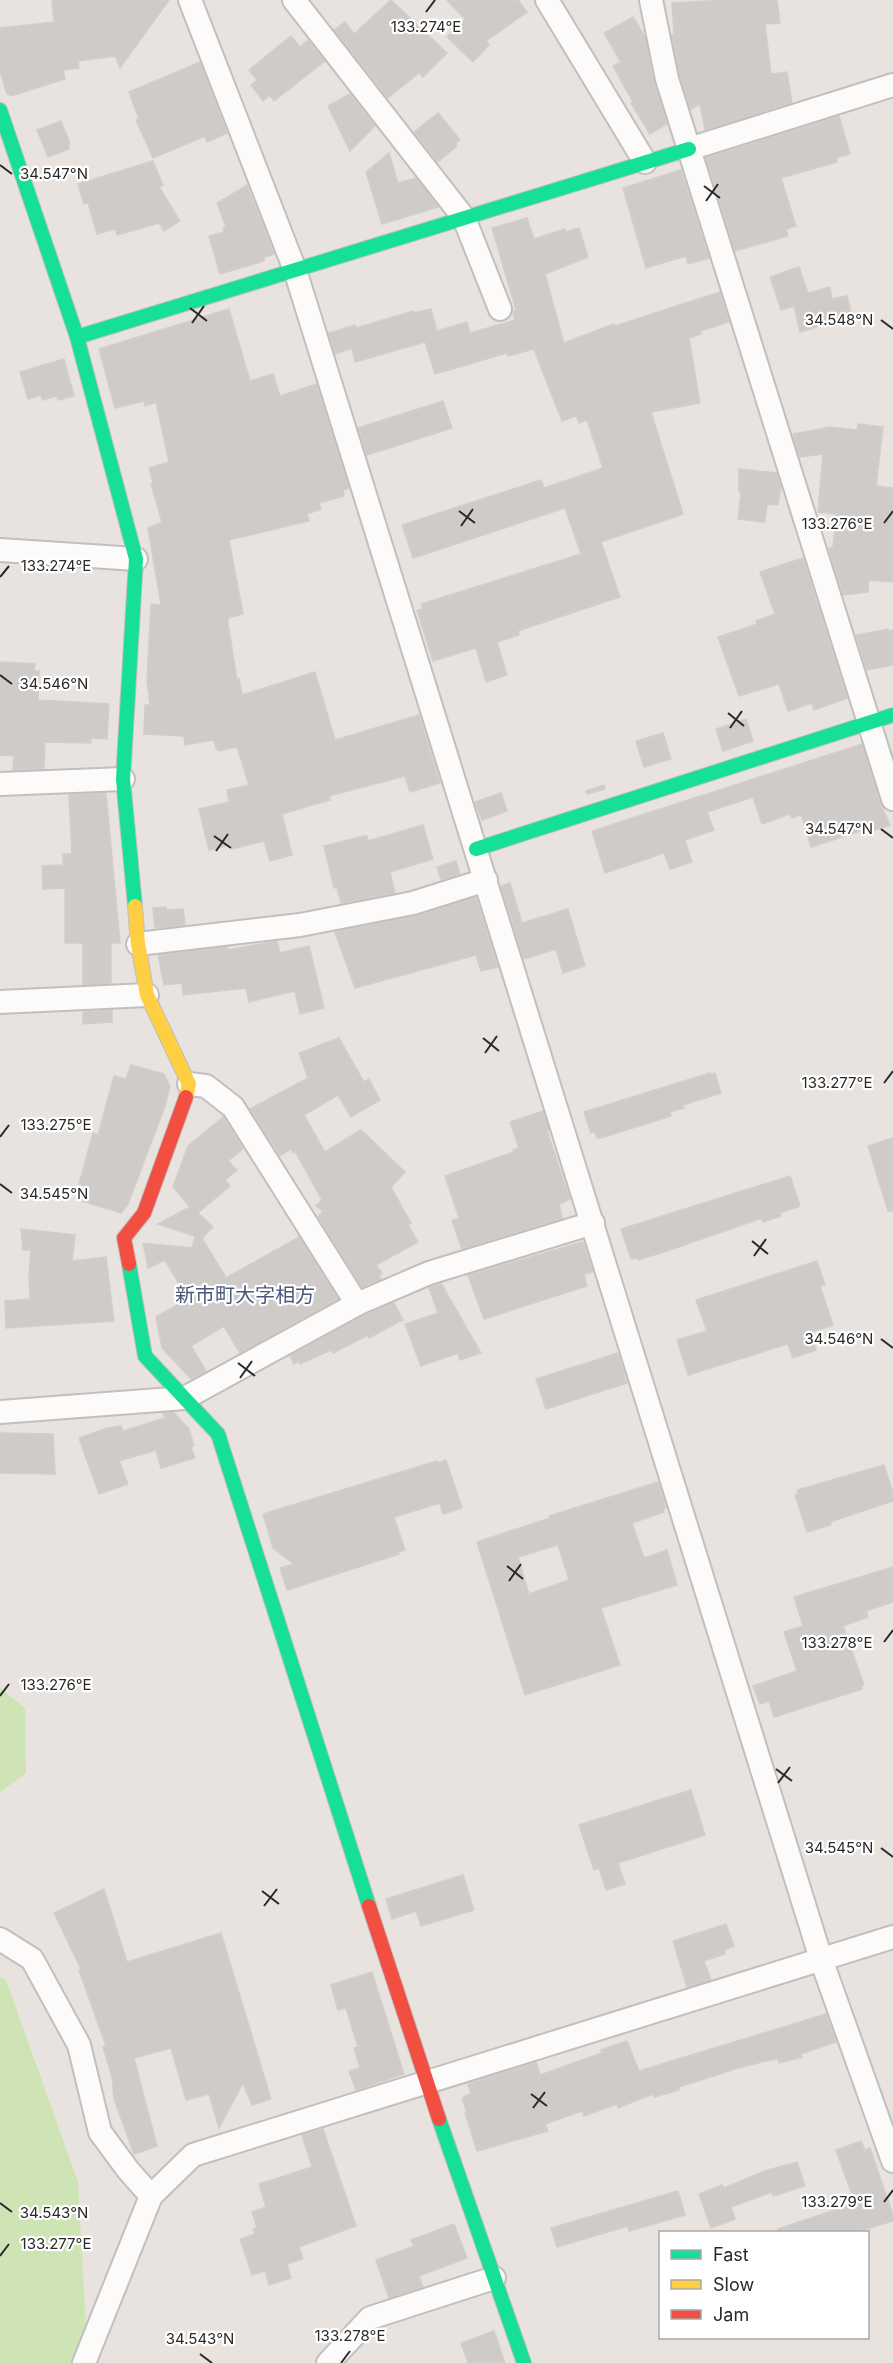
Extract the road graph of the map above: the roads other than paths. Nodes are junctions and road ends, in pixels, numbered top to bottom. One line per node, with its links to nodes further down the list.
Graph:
1 (190, 0): 10 (street)
2 (294, 0): 9 (street)
3 (547, 0): 8 (street)
4 (651, 0): 7 (street)
5 (893, 85): 7 (street)
6 (0, 110): 12 (street)
7 (689, 149): 8 (street); 16 (street)
8 (645, 162): 9 (street)
9 (464, 218): 10 (street); 11 (street)
10 (295, 270): 12 (street); 20 (street)
11 (500, 309)
12 (77, 337): 14 (street)
13 (0, 550): 14 (street)
14 (136, 559): 17 (street)
15 (893, 715): 16 (street)
16 (869, 723): 19 (street); 20 (street)
17 (123, 779): 18 (street); 22 (street)
18 (0, 784)
19 (893, 799)
20 (476, 849): 21 (street)
21 (486, 880): 22 (street); 26 (street)
22 (138, 944): 23 (street)
23 (147, 995): 24 (street); 25 (street)
24 (0, 1002)
25 (189, 1084): 27 (street); 28 (street)
26 (593, 1223): 27 (street); 32 (street)
27 (357, 1304): 28 (street)
28 (185, 1398): 29 (street); 33 (street)
29 (0, 1412)
30 (893, 1937): 32 (street)
31 (0, 1939): 35 (street)
32 (821, 1959): 33 (street); 34 (street)
33 (426, 2083): 35 (street); 36 (street)
34 (893, 2161)
35 (151, 2196): 37 (street)
36 (494, 2278): 38 (street); 39 (street)
37 (84, 2363)
38 (328, 2363)
39 (524, 2363)

